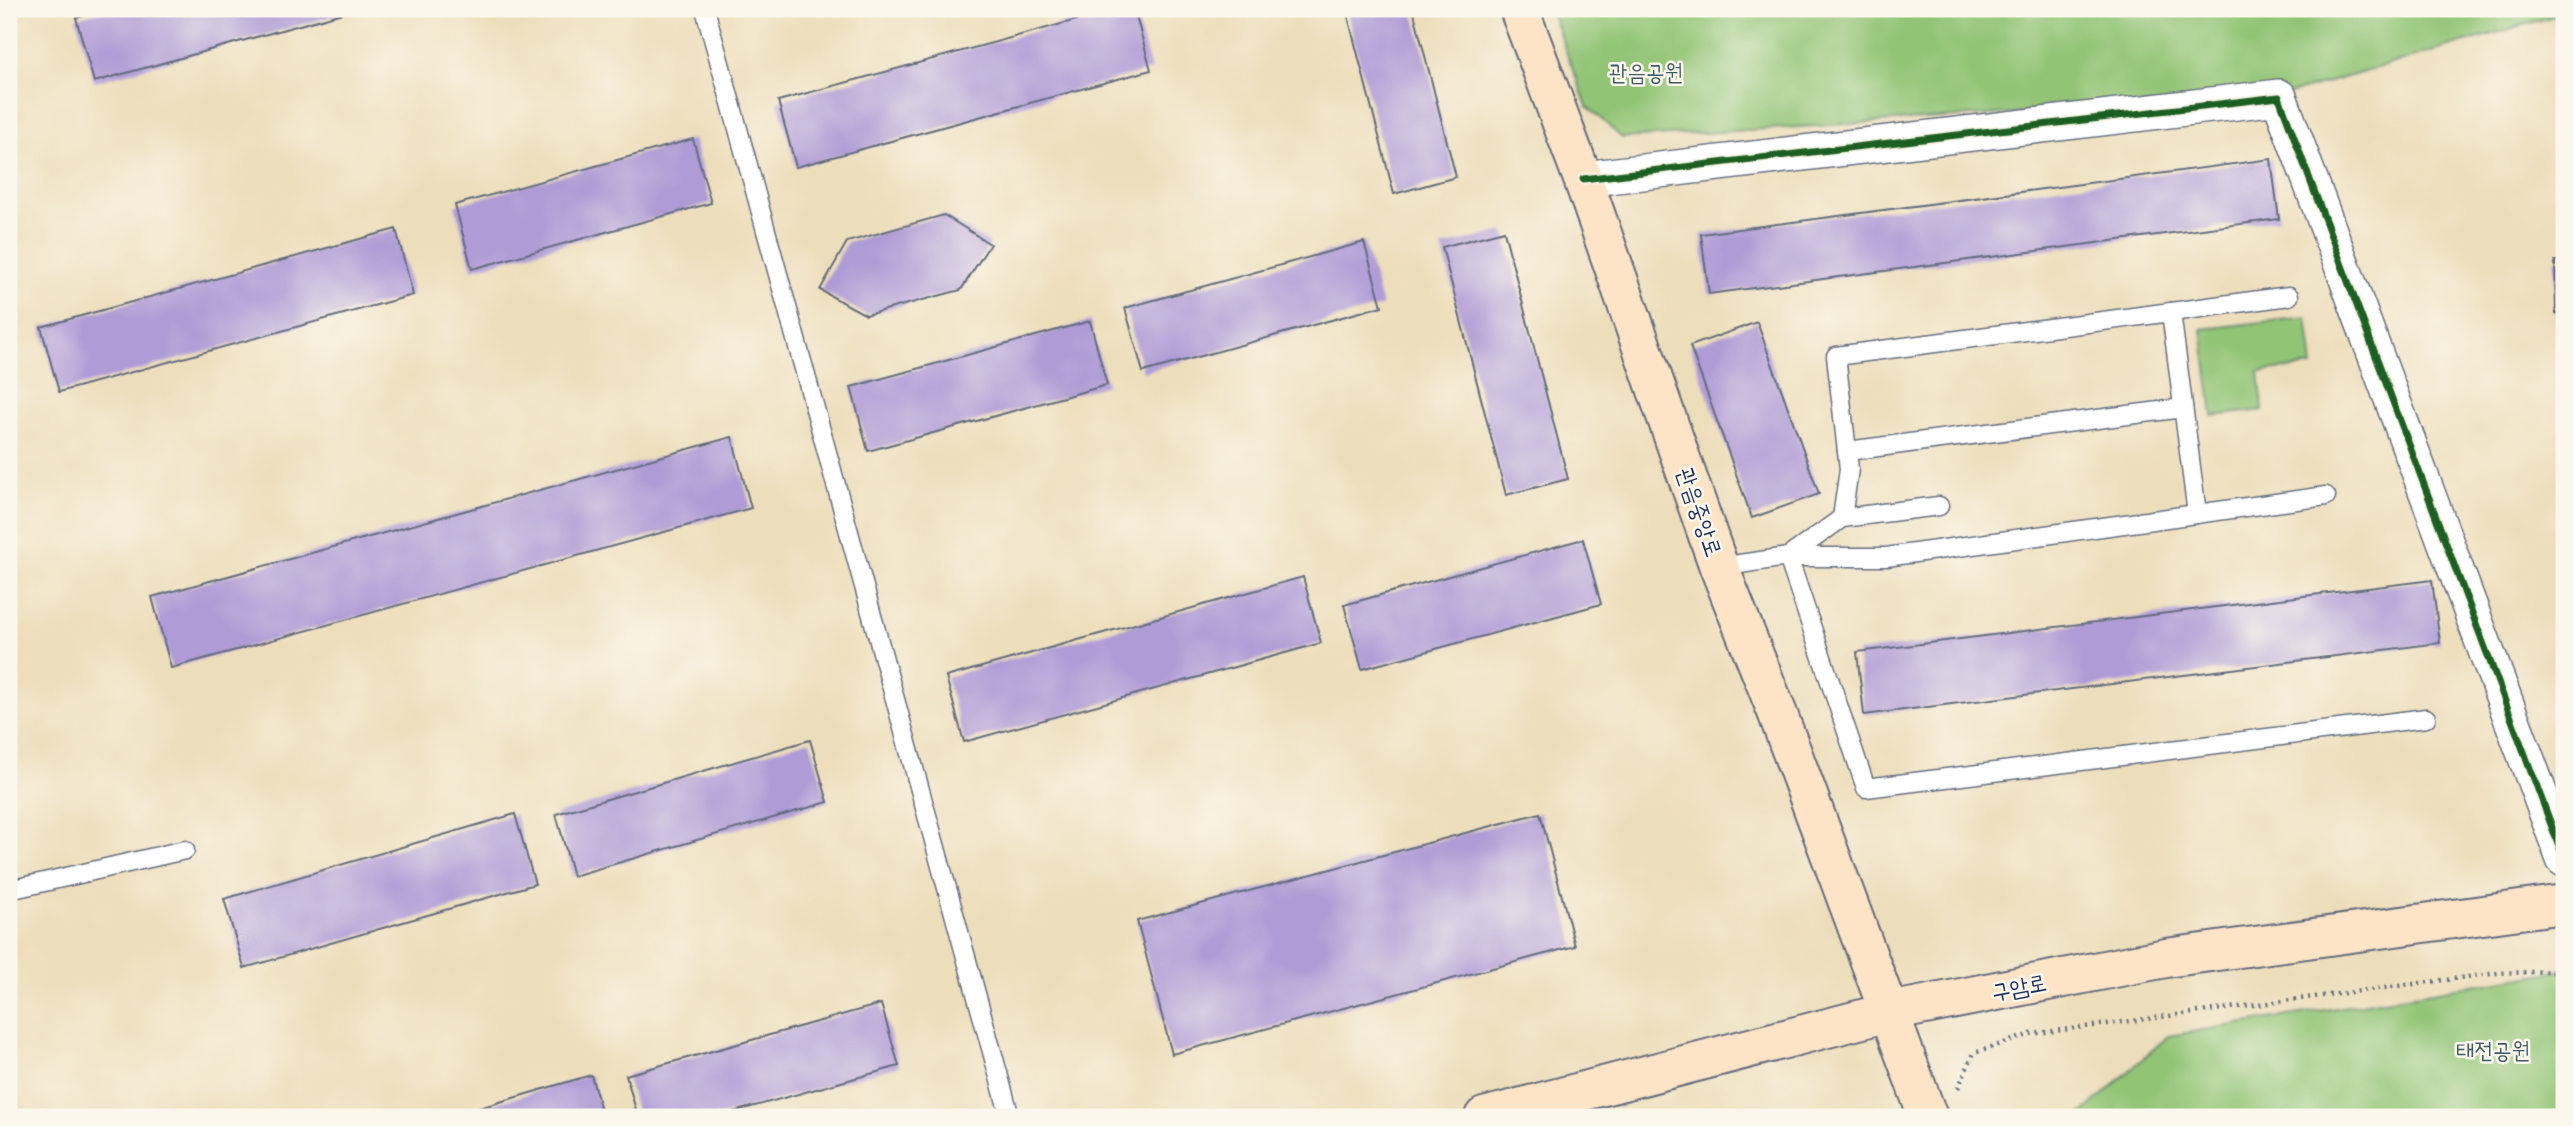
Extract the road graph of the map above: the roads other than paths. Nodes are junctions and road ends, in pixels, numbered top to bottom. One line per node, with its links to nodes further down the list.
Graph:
1 (705, 9): 21 (lane)
2 (1520, 9): 3 (main road, 관음중앙로)
3 (1583, 179): 13 (main road, 관음중앙로); 16 (street)
4 (2289, 296): 5 (lane)
5 (2171, 312): 6 (lane); 7 (lane)
6 (2183, 408): 7 (lane); 10 (lane)
7 (1847, 451): 11 (lane)
8 (2326, 496): 10 (lane)
9 (1938, 506): 11 (lane)
10 (2197, 514): 12 (lane)
11 (1842, 518): 12 (lane)
12 (1788, 556): 13 (lane); 14 (lane)
13 (1719, 568): 19 (main road, 관음중앙로)
14 (2426, 718)
15 (185, 850): 17 (lane)
16 (2564, 859)
17 (9, 890)
18 (2564, 904): 19 (main road, 구암로)
19 (1889, 1012): 20 (main road, 관음중앙로); 22 (main road, 구암로)
20 (1941, 1106)
21 (1010, 1117)
22 (1484, 1117)

